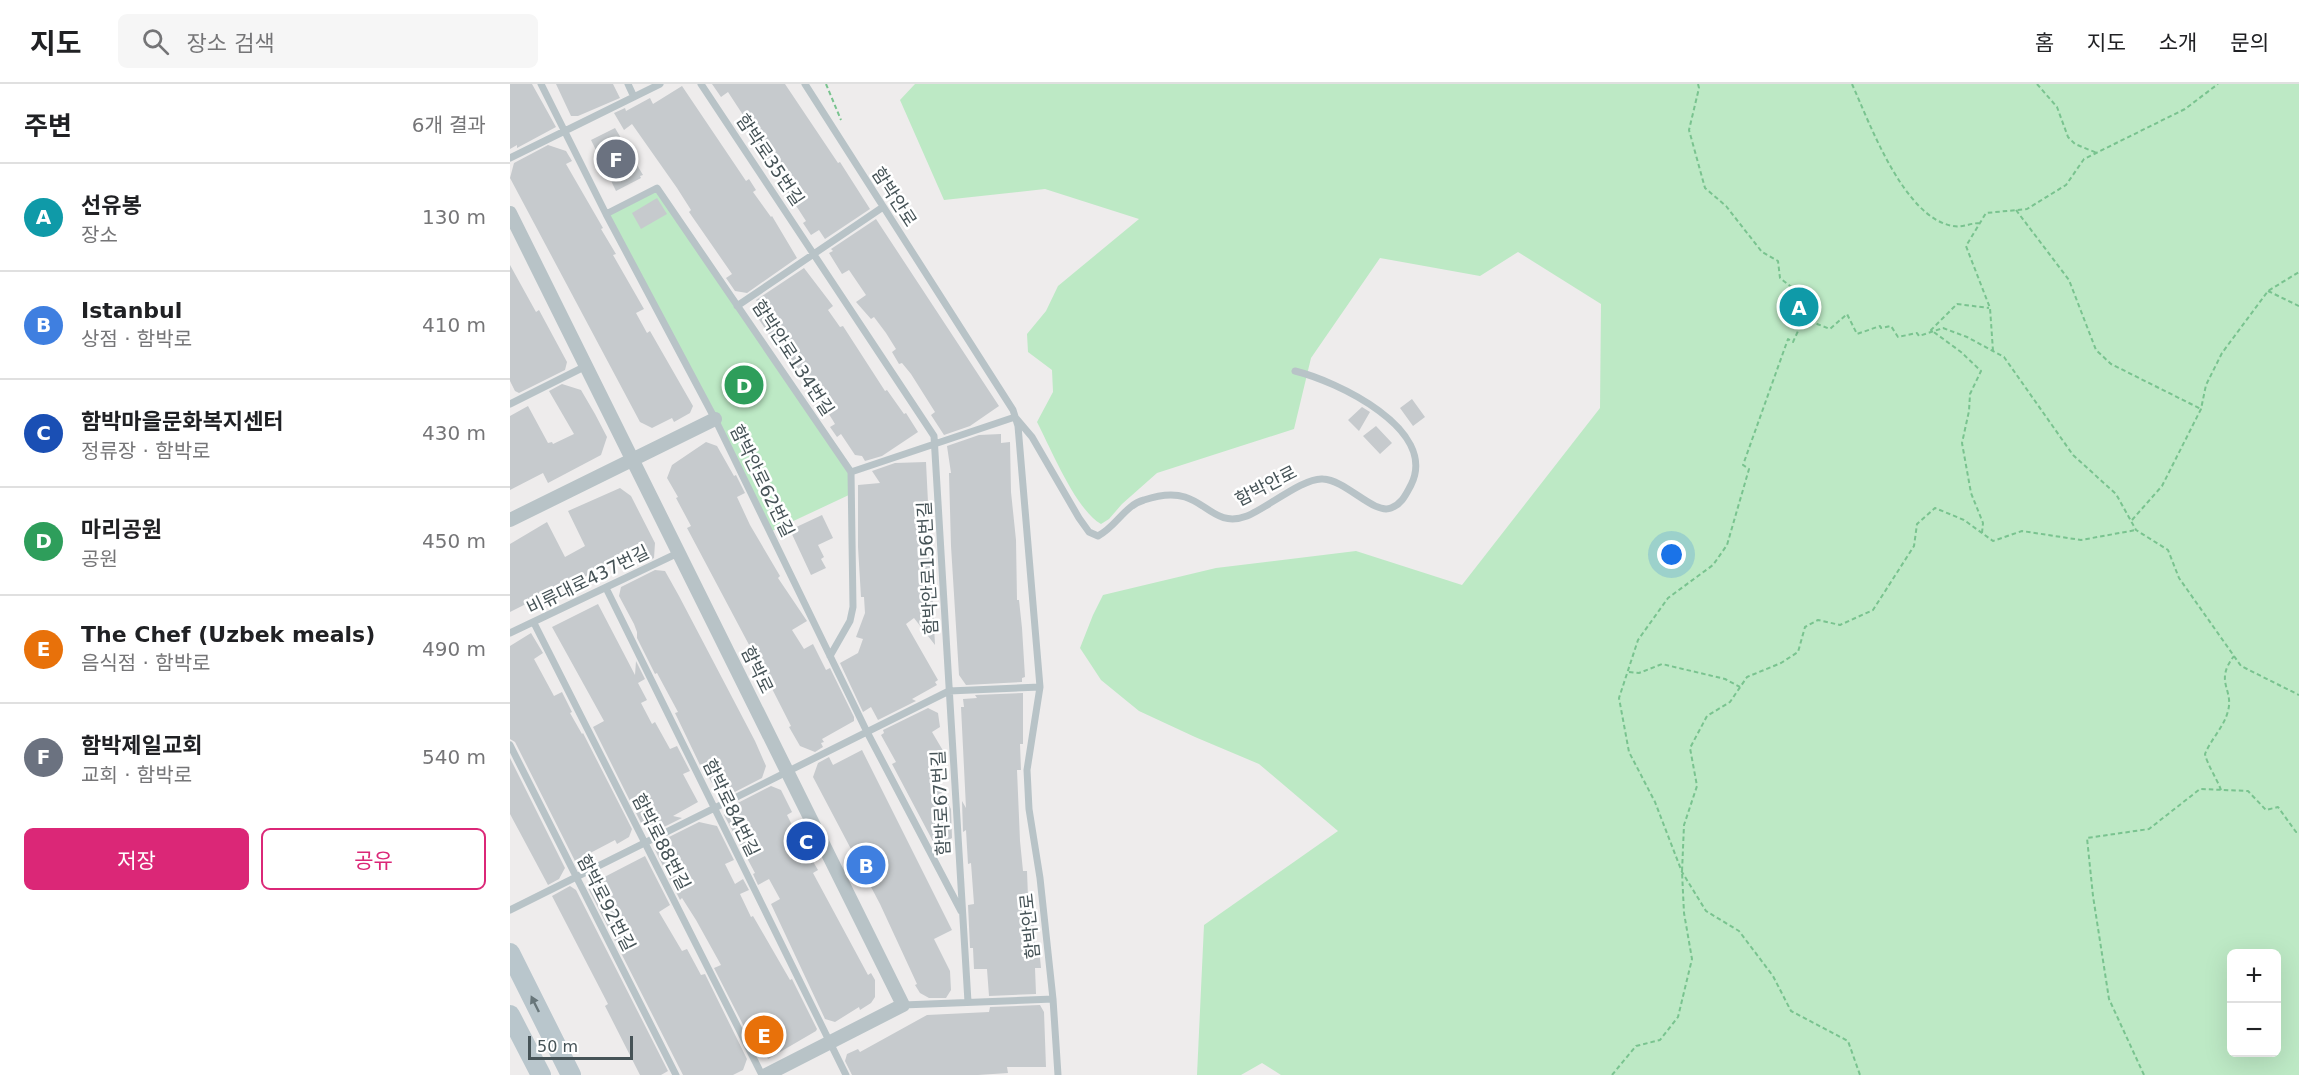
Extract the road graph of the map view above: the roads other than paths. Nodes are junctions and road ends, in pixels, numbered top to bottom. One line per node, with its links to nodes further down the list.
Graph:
1 (541, 84): 7 (lane, 함박안로62번길)
2 (628, 84): 6 (lane)
3 (660, 84): 6 (lane)
4 (701, 84): 12 (lane, 함박로35번길)
5 (805, 84): 9 (lane, 함박안로)
6 (634, 97): 7 (lane)
7 (564, 131): 8 (lane); 11 (lane, 함박안로62번길)
8 (510, 158)
9 (883, 207): 12 (lane, 함박안로134번길); 17 (lane, 함박안로)
10 (510, 213): 14 (street, 함박로)
11 (606, 214): 13 (lane); 18 (lane, 함박안로62번길)
12 (813, 254): 13 (lane, 함박안로134번길); 19 (lane)
13 (737, 306): 21 (lane, 함박안로134번길)
14 (586, 366): 16 (lane); 20 (street, 함박로)
15 (1295, 371): 17 (lane, 함박안로)
16 (511, 401)
17 (1015, 417): 19 (lane); 28 (lane, 함박안로)
18 (715, 419): 20 (street); 27 (lane, 함박안로62번길)
19 (936, 444): 21 (lane); 29 (lane, 함박안로156번길)
20 (632, 460): 22 (street); 23 (street, 함박로)
21 (851, 472): 27 (lane)
22 (510, 520)
23 (678, 553): 24 (lane, 비류대로437번길); 32 (street, 함박로)
24 (606, 588): 25 (lane, 비류대로437번길); 33 (lane, 함박로84번길)
25 (534, 623): 26 (lane, 비류대로437번길); 34 (lane, 함박로88번길)
26 (510, 633)
27 (830, 656): 30 (lane, 함박안로62번길)
28 (1040, 687): 29 (lane); 39 (lane, 함박안로)
29 (949, 691): 30 (lane); 37 (lane, 함박로67번길)
30 (867, 732): 32 (lane); 37 (lane, 함박로67번길)
31 (510, 745): 35 (lane, 함박로92번길)
32 (787, 771): 33 (lane); 41 (street, 함박로)
33 (714, 808): 34 (lane); 43 (lane, 함박로84번길)
34 (645, 842): 35 (lane); 47 (lane, 함박로88번길)
35 (576, 876): 36 (lane); 46 (lane, 함박로92번길)
36 (510, 910)
37 (963, 914): 40 (lane, 함박로67번길)
38 (510, 953): 45 (main road, one-way to 38)
39 (1053, 999): 40 (lane); 50 (lane, 함박안로)
40 (968, 1002): 41 (lane)
41 (903, 1005): 43 (street)
42 (510, 1015): 44 (main road)
43 (831, 1041): 48 (street); 49 (lane, 함박로84번길)
44 (541, 1075)
45 (571, 1075)
46 (676, 1075)
47 (762, 1075)
48 (766, 1075)
49 (846, 1075)
50 (1058, 1075)

